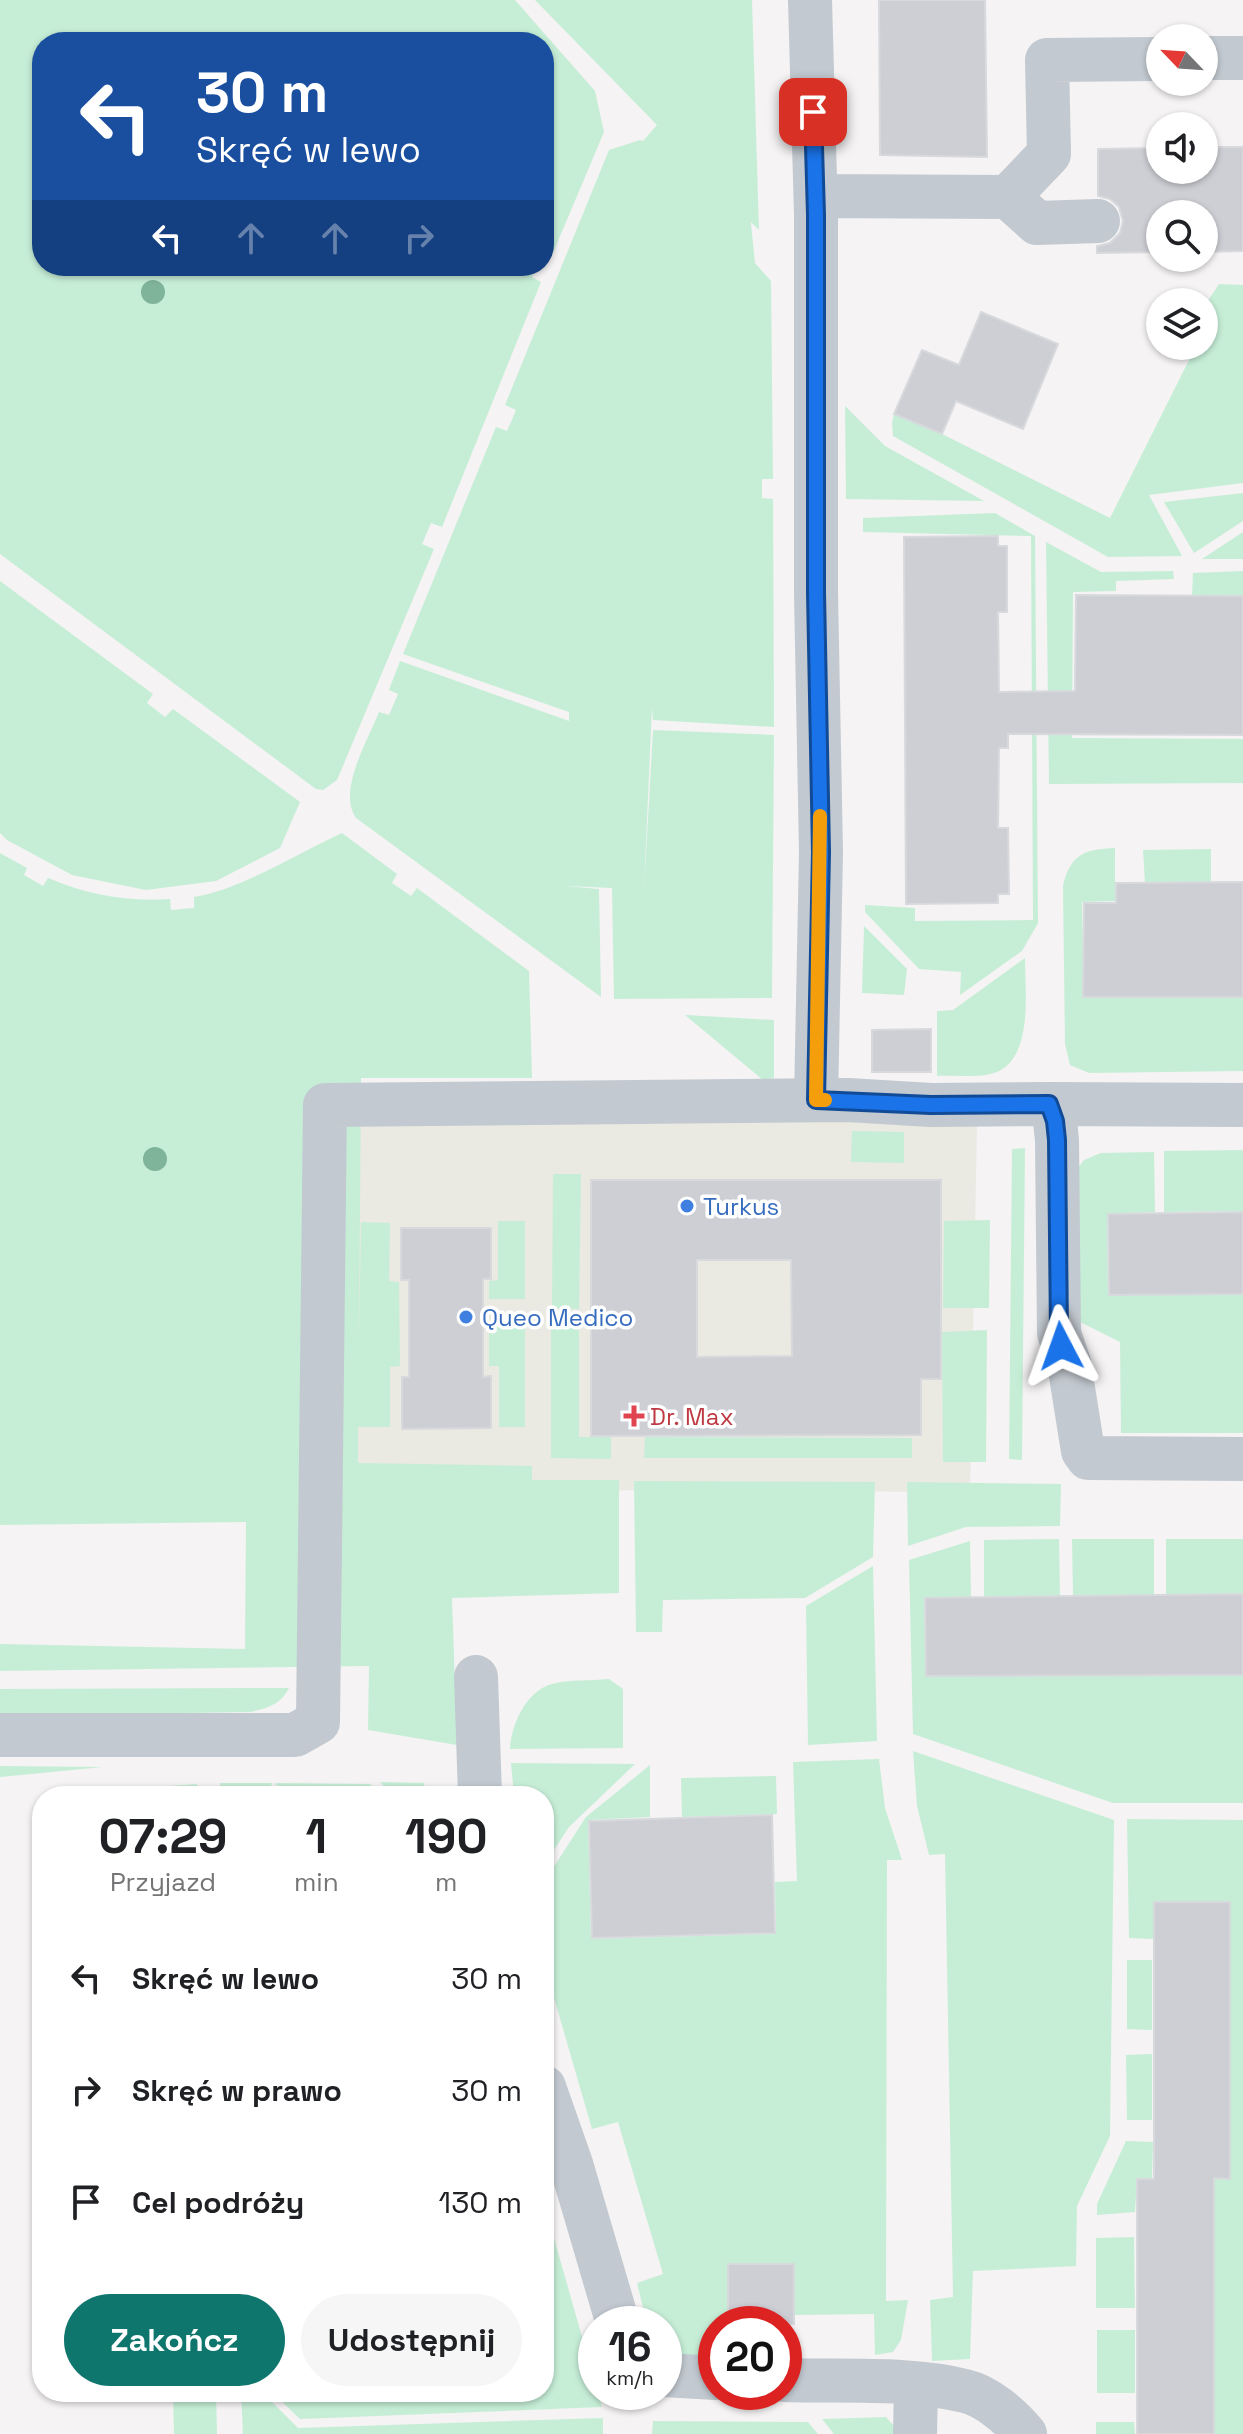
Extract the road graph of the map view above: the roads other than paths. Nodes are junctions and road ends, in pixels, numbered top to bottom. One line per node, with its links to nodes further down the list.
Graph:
1 (810, 0): 5 (lane)
2 (1218, 58): 3 (lane)
3 (1243, 58)
4 (1146, 59): 6 (lane)
5 (816, 196): 6 (lane); 8 (lane)
6 (1008, 197): 7 (lane)
7 (1098, 221)
8 (816, 1100): 9 (lane); 13 (lane)
9 (1049, 1104): 10 (lane); 11 (lane)
10 (1243, 1105)
11 (1243, 1459)
12 (476, 1677): 14 (lane)
13 (0, 1735)
14 (480, 1786)
15 (554, 2116): 16 (lane)
16 (613, 2306)
17 (802, 2381): 18 (lane)
18 (916, 2384): 19 (lane); 20 (lane)
19 (915, 2434)
20 (1025, 2434)

